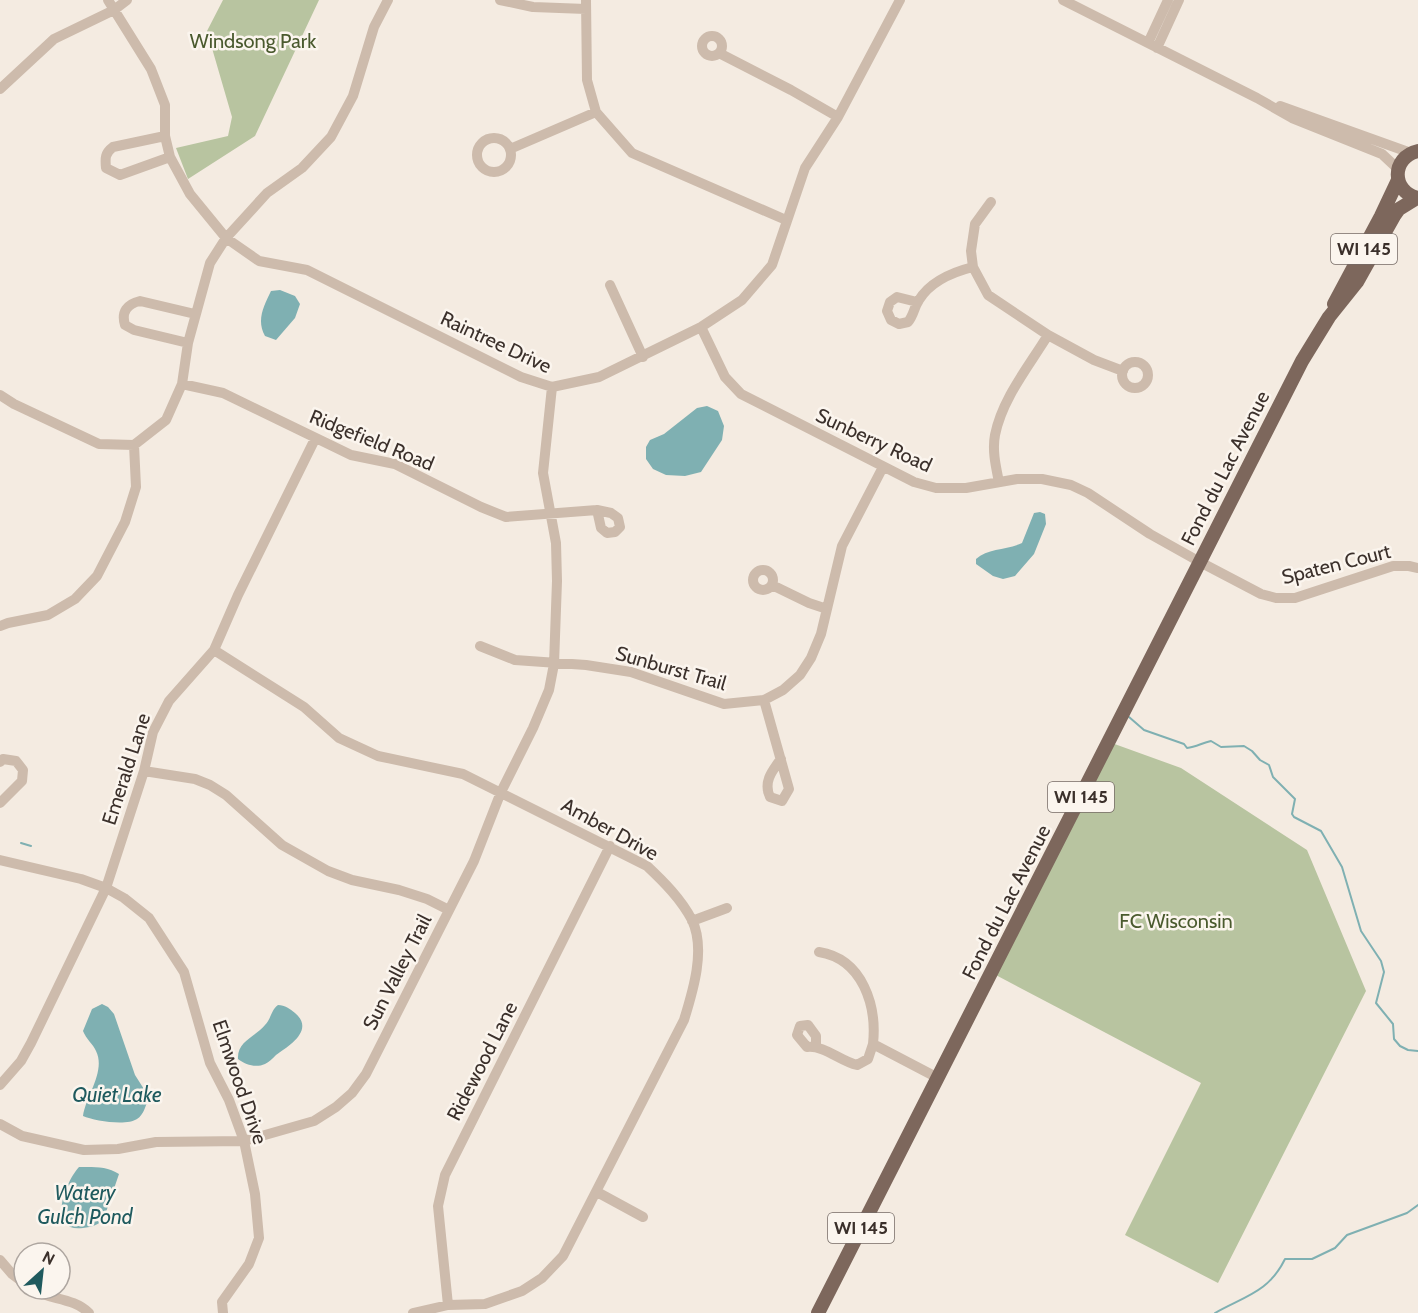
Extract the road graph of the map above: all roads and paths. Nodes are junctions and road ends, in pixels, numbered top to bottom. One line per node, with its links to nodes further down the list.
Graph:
1 (108, 0): 10 (street, Raintree Drive)
2 (127, 0): 10 (street)
3 (388, 0): 25 (street)
4 (500, 0): 9 (street)
5 (900, 0): 16 (street, Raintree Drive)
6 (1063, 0): 11 (street)
7 (1168, 0): 11 (street)
8 (1179, 0): 11 (street)
9 (586, 5): 15 (street)
10 (114, 10): 13 (street); 17 (street, Raintree Drive)
11 (1153, 46): 14 (street)
12 (719, 53): 16 (street)
13 (0, 89)
14 (1257, 98): 19 (street); 21 (street)
15 (596, 112): 18 (street); 24 (street)
16 (838, 117): 24 (street, Raintree Drive)
17 (165, 136): 20 (street, Raintree Drive); 20 (street)
18 (510, 149)
19 (1414, 152): 21 (main road, WI 145)
20 (170, 157): 25 (street, Raintree Drive)
21 (1398, 175): 22 (main road); 30 (main road, Fond du Lac Avenue / WI 145)
22 (1417, 198): 30 (main road, Fond du Lac Avenue / WI 145)
23 (991, 202): 26 (street)
24 (786, 220): 31 (street, Raintree Drive)
25 (226, 238): 29 (street); 37 (street, Raintree Drive)
26 (973, 267): 28 (street); 32 (street)
27 (610, 285): 34 (street)
28 (917, 302)
29 (195, 314): 33 (street); 33 (street)
30 (1329, 317): 45 (main road, Fond du Lac Avenue / WI 145)
31 (701, 327): 34 (street, Raintree Drive); 41 (street, Sunberry Road)
32 (1048, 335): 35 (street); 42 (street)
33 (188, 343): 36 (street)
34 (643, 357): 37 (street, Raintree Drive)
35 (1123, 371)
36 (182, 384): 39 (street, Ridgefield Road); 40 (street)
37 (552, 387): 44 (street, Sun Valley Trail)
38 (0, 394): 40 (street)
39 (315, 439): 44 (street, Ridgefield Road); 51 (street, Emerald Lane)
40 (134, 445): 49 (street)
41 (883, 467): 42 (street, Sunberry Road); 48 (street, Sunburst Trail)
42 (999, 482): 45 (street, Sunberry Road)
43 (597, 510): 44 (street, Ridgefield Road)
44 (550, 513): 52 (street, Sun Valley Trail)
45 (1200, 562): 46 (street, Spaten Court); 68 (main road, Fond du Lac Avenue / WI 145)
46 (1418, 568)
47 (772, 585): 48 (street)
48 (827, 609): 53 (street, Sunburst Trail)
49 (0, 626)
50 (480, 646): 52 (street, Sunburst Trail)
51 (214, 650): 56 (street, Emerald Lane); 57 (street, Amber Drive)
52 (554, 664): 53 (street, Sunburst Trail); 57 (street, Sun Valley Trail)
53 (764, 700): 54 (street)
54 (781, 759)
55 (0, 762): 58 (street)
56 (144, 771): 61 (street, Emerald Lane); 63 (street)
57 (501, 792): 59 (street, Amber Drive); 63 (street, Sun Valley Trail)
58 (0, 803)
59 (610, 846): 64 (street, Amber Drive); 77 (street, Ridewood Lane)
60 (0, 861): 61 (street, Elmwood Drive)
61 (106, 888): 69 (street, Emerald Lane); 71 (street, Elmwood Drive)
62 (727, 908): 64 (street)
63 (448, 910): 71 (street, Sun Valley Trail)
64 (692, 921): 72 (street, Amber Drive)
65 (819, 952): 66 (street)
66 (873, 1044): 67 (street); 68 (street)
67 (816, 1046)
68 (938, 1078): 81 (main road, Fond du Lac Avenue / WI 145)
69 (0, 1085)
70 (0, 1124): 71 (street, Sun Valley Trail)
71 (244, 1141): 79 (street, Elmwood Drive)
72 (597, 1192): 73 (street); 77 (street, Amber Drive)
73 (643, 1216)
74 (0, 1260): 75 (street)
75 (12, 1274)
76 (68, 1301): 78 (street)
77 (448, 1305): 80 (street, Amber Drive)
78 (89, 1313)
79 (223, 1313)
80 (413, 1313)
81 (818, 1313)

